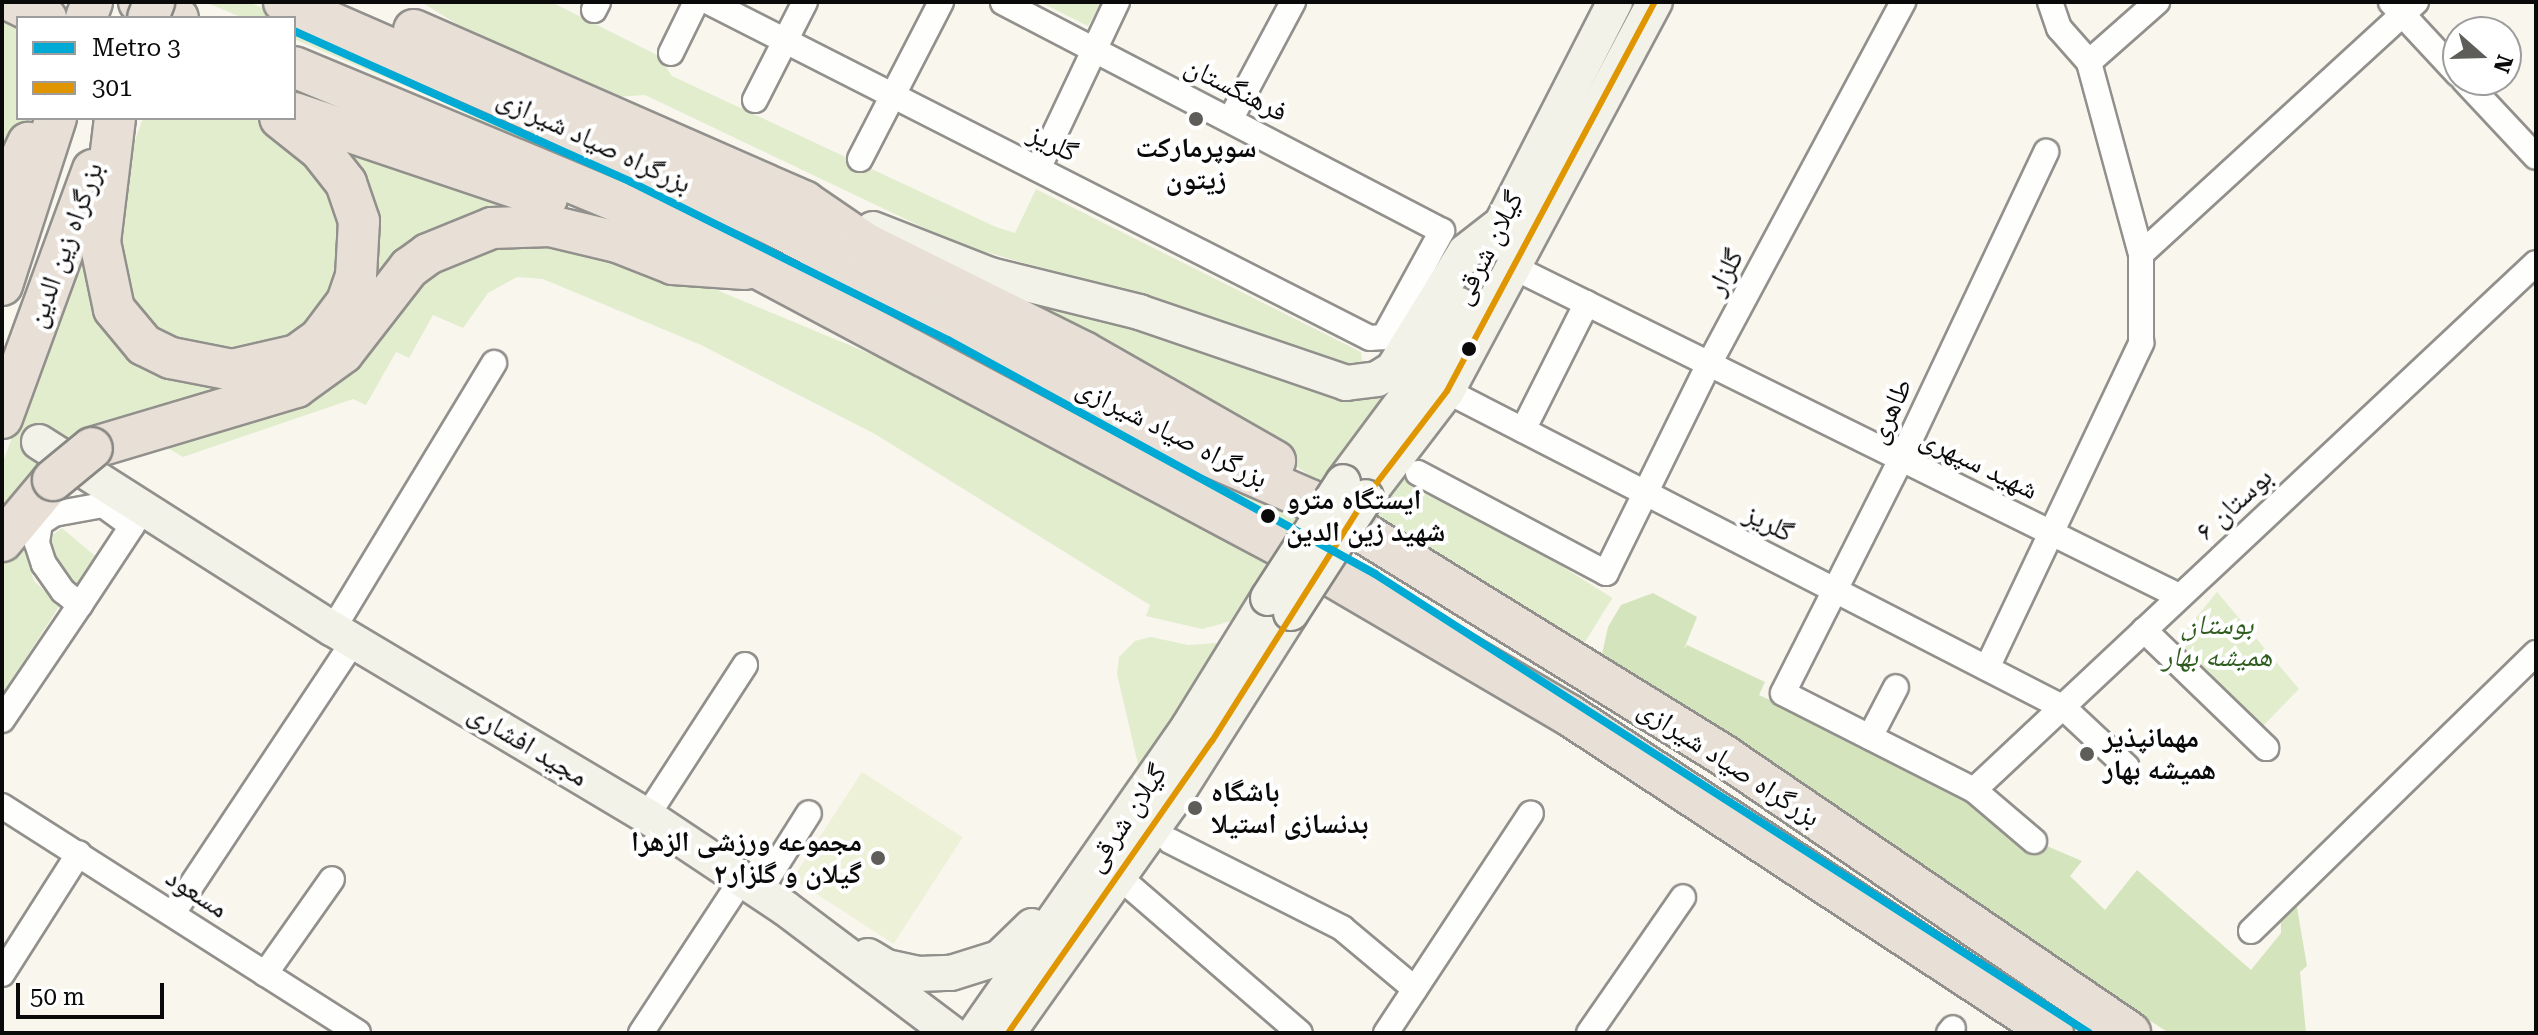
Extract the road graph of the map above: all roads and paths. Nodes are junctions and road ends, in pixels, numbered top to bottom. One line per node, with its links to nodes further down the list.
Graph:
1 (13, 2): 21 (highway)
2 (139, 2): 22 (highway)
3 (284, 2): 65 (highway, بزرگراه صیاد شیرازی)
4 (344, 2): 29 (highway)
5 (404, 2): 29 (highway)
6 (696, 2): 25 (street)
7 (709, 2): 23 (street, گلریز)
8 (805, 2): 23 (street)
9 (941, 2): 32 (street)
10 (1003, 2): 24 (street, فرهنگستان)
11 (1117, 2): 24 (street)
12 (1293, 2): 41 (street)
13 (1615, 2): 27 (main road, گیلان شرقی)
14 (1655, 2): 31 (main road, گیلان شرقی)
15 (1903, 2): 57 (street, گلزار)
16 (2050, 2): 28 (street)
17 (2157, 2): 28 (street)
18 (2403, 6): 26 (street); 49 (street)
19 (2, 12): 20 (highway)
20 (25, 16)
21 (42, 16)
22 (173, 16)
23 (785, 40): 32 (street, گلریز); 34 (street)
24 (1093, 49): 41 (street, فرهنگستان); 45 (street)
25 (671, 53)
26 (2442, 54)
27 (1584, 61): 31 (main road); 48 (main road, گیلان شرقی)
28 (2089, 62): 49 (street)
29 (503, 66): 47 (highway)
30 (296, 68): 51 (highway, بزرگراه صیاد شیرازی)
31 (1616, 77): 52 (main road, گیلان شرقی)
32 (892, 95): 44 (street); 45 (street, گلریز)
33 (2479, 96): 43 (street)
34 (755, 100)
35 (296, 114): 51 (highway)
36 (41, 120): 46 (highway)
37 (56, 120): 53 (highway, بزرگراه زین الدین)
38 (113, 120): 59 (highway, بزرگراه زین الدین)
39 (114, 120): 40 (highway)
40 (282, 120)
41 (1230, 120): 55 (street, فرهنگستان)
42 (2046, 152): 62 (street, طاهری)
43 (2536, 157)
44 (860, 159)
45 (1038, 169): 55 (street, گلریز)
46 (2, 199)
47 (805, 202): 48 (main road); 65 (highway)
48 (1501, 224): 65 (main road, گیلان شرقی)
49 (2141, 254): 67 (street)
50 (2536, 263): 70 (street, بوستان ۶)
51 (755, 269): 63 (highway); 108 (highway, بزرگراه صیاد شیرازی)
52 (1517, 269): 54 (street, شهید سپهری); 58 (main road, گیلان شرقی)
53 (2, 285)
54 (1587, 303): 57 (street, شهید سپهری); 60 (street)
55 (1370, 338)
56 (494, 363): 73 (street)
57 (1709, 364): 62 (street, شهید سپهری); 66 (street, گلزار)
58 (1447, 391): 60 (street, گلریز); 65 (main road, گیلان شرقی)
59 (2, 418)
60 (1523, 430): 66 (street, گلریز)
61 (39, 442): 63 (main road, مجید افشاری)
62 (1901, 459): 67 (street, شهید سپهری); 69 (street, طاهری)
63 (92, 461): 68 (highway, bridge); 73 (main road, مجید افشاری)
64 (1418, 473): 66 (street, گلزار)
65 (1340, 493): 91 (main road, گیلان شرقی, bridge); 109 (highway, بزرگراه صیاد شیرازی)
66 (1646, 493): 69 (street, گلریز)
67 (2052, 533): 70 (street, شهید سپهری); 76 (street)
68 (2, 541)
69 (1833, 589): 76 (street, گلریز); 80 (street, طاهری)
70 (2179, 596): 72 (street, بوستان ۶)
71 (80, 605): 71 (street); 79 (street)
72 (2144, 630): 78 (street, بوستان ۶); 81 (street)
73 (344, 635): 87 (main road, مجید افشاری); 95 (street)
74 (2536, 653): 96 (street)
75 (745, 665): 87 (street)
76 (1987, 668): 78 (street, گلریز)
77 (1896, 687): 80 (street)
78 (2064, 708): 82 (street, گلریز); 83 (street, بوستان ۶)
79 (2, 720)
80 (1870, 737): 83 (street)
81 (2266, 748)
82 (2127, 767)
83 (1974, 790): 89 (street)
84 (2, 806): 90 (street, مسعود)
85 (809, 813): 93 (street)
86 (1531, 813): 99 (street)
87 (647, 816): 93 (main road, مجید افشاری)
88 (1170, 841): 99 (street)
89 (2034, 841)
90 (79, 853): 95 (street, مسعود); 97 (street)
91 (1106, 871): 93 (main road); 100 (main road, گیلان شرقی); 104 (main road, گیلان شرقی); 105 (street)
92 (332, 879): 98 (street)
93 (762, 893): 102 (street); 103 (main road, مجید افشاری)
94 (1683, 897): 107 (street)
95 (173, 913): 98 (street, مسعود)
96 (2251, 931)
97 (2, 974)
98 (265, 974): 101 (street, مسعود)
99 (1415, 989): 106 (street)
100 (1017, 1025)
101 (358, 1033)
102 (641, 1033)
103 (951, 1033)
104 (975, 1033)
105 (1300, 1033)
106 (1386, 1033)
107 (1589, 1033)
108 (2053, 1033)
109 (2130, 1033)

